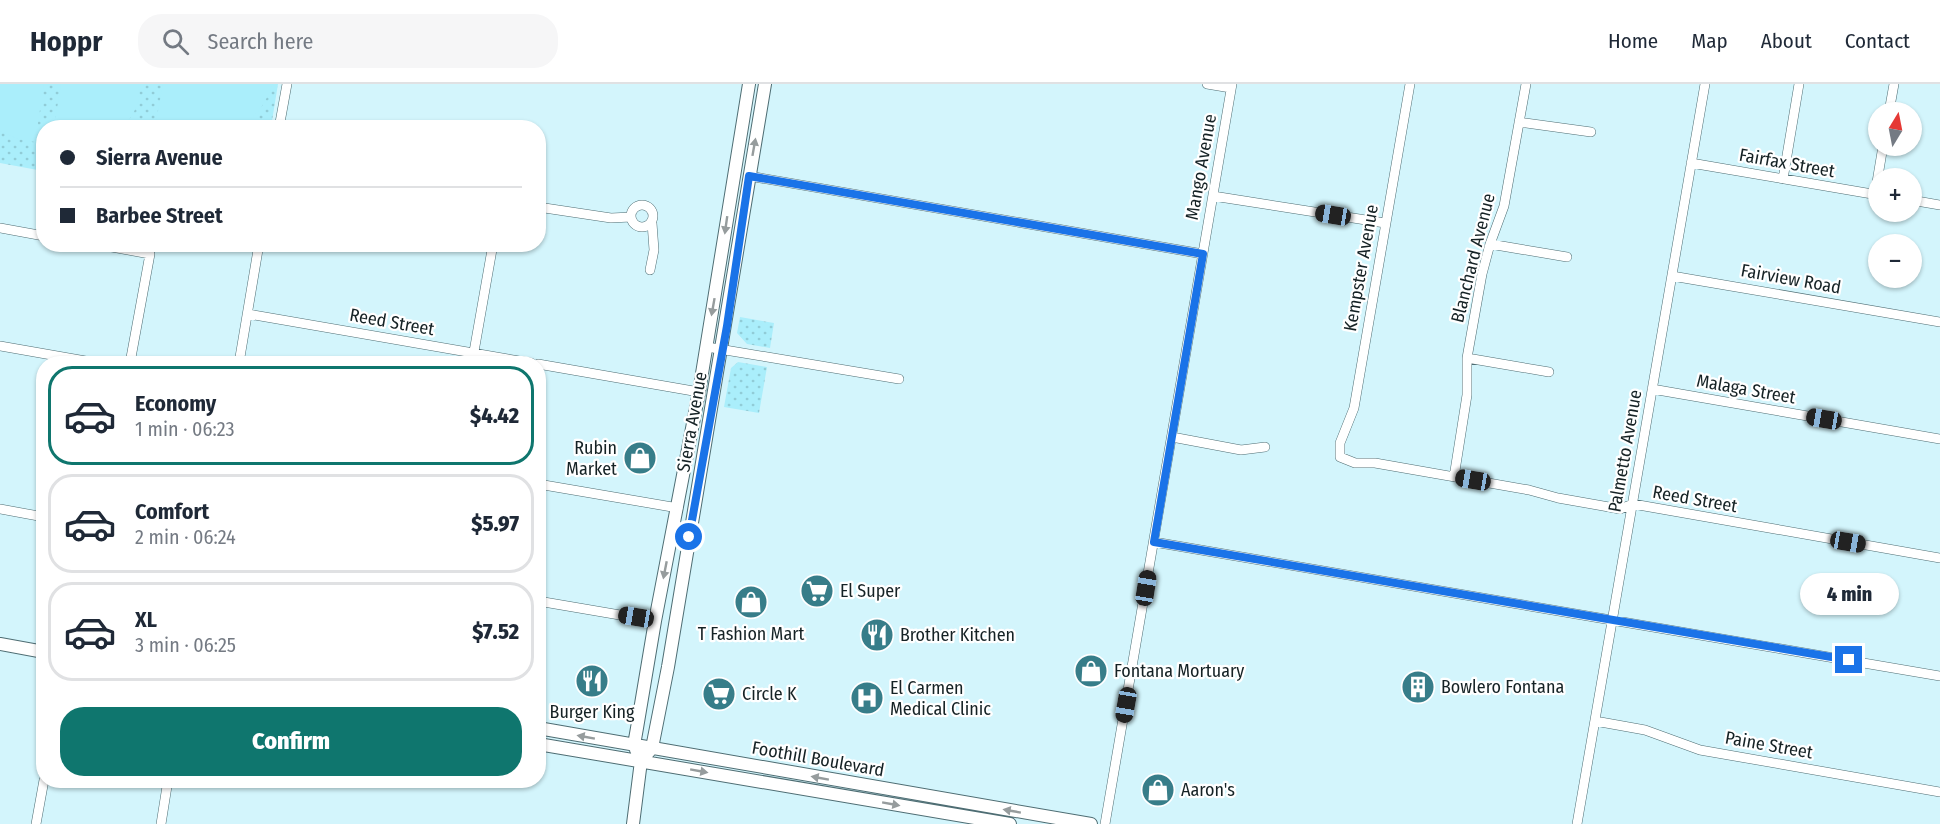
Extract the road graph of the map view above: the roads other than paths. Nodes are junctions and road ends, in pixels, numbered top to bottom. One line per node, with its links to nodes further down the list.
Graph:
1 (286, 84): 12 (street)
2 (749, 84): 39 (main road, Sierra Avenue, one-way to 39)
3 (765, 84): 16 (main road, Sierra Avenue, one-way to 3)
4 (1207, 84): 10 (street)
5 (1410, 84): 25 (street, Kempster Avenue)
6 (1526, 84): 13 (street, Blanchard Avenue)
7 (1705, 84): 15 (street, Palmetto Avenue)
8 (1799, 84): 17 (street)
9 (1894, 84): 11 (street)
10 (1231, 86): 19 (street, Mango Avenue)
11 (1891, 102)
12 (280, 120)
13 (1519, 122): 14 (street); 28 (street, Blanchard Avenue)
14 (1591, 132)
15 (1691, 163): 17 (street, Fairfax Street); 35 (street, Palmetto Avenue)
16 (749, 176): 32 (street); 40 (main road, Sierra Avenue)
17 (1784, 179): 18 (street, Fairfax Street)
18 (1868, 193)
19 (1213, 196): 25 (street); 32 (street, Mango Avenue)
20 (1922, 202): 21 (street)
21 (1940, 205)
22 (546, 208): 23 (street)
23 (631, 217): 24 (street); 24 (street)
24 (651, 223): 34 (street)
25 (1385, 223): 55 (street, Kempster Avenue)
26 (0, 228): 27 (street)
27 (36, 235)
28 (1490, 244): 33 (street); 46 (street, Blanchard Avenue)
29 (139, 252): 42 (street)
30 (258, 252): 36 (street)
31 (492, 252): 45 (street)
32 (1203, 254): 52 (street, Mango Avenue)
33 (1567, 257)
34 (650, 270)
35 (1672, 276): 37 (street, Fairview Road); 50 (street, Palmetto Avenue)
36 (248, 314): 43 (street); 44 (street, Reed Street)
37 (1940, 322)
38 (0, 346): 41 (street)
39 (707, 347): 40 (street); 51 (main road, Sierra Avenue)
40 (722, 350): 49 (street); 74 (main road, Sierra Avenue)
41 (57, 356)
42 (131, 356)
43 (240, 356)
44 (462, 356)
45 (472, 356)
46 (1467, 358): 48 (street); 56 (street, Blanchard Avenue)
47 (546, 365): 51 (street)
48 (1549, 372)
49 (899, 379)
50 (1652, 389): 53 (street, Malaga Street); 58 (street, Palmetto Avenue)
51 (699, 392): 59 (main road, Sierra Avenue)
52 (1172, 437): 54 (street); 62 (street, Mango Avenue)
53 (1940, 439)
54 (1265, 447)
55 (1340, 456): 56 (street, Reed Street)
56 (1454, 477): 58 (street, Reed Street)
57 (546, 485): 59 (street)
58 (1633, 504): 63 (street, Reed Street); 65 (street, Palmetto Avenue)
59 (678, 508): 66 (main road, Sierra Avenue, one-way to 66)
60 (0, 509): 61 (street)
61 (36, 516)
62 (1154, 542): 65 (street); 84 (street, Mango Avenue)
63 (1940, 558)
64 (546, 602): 66 (street)
65 (1612, 620): 69 (street); 70 (street, Palmetto Avenue)
66 (655, 621): 73 (main road, Sierra Avenue)
67 (0, 644): 68 (main road)
68 (36, 651)
69 (1940, 676)
70 (1595, 721): 78 (street, Paine Street); 85 (street, Palmetto Avenue)
71 (546, 730): 73 (main road, Foothill Boulevard, one-way to 71)
72 (546, 745): 75 (main road, Foothill Boulevard)
73 (634, 745): 74 (main road, Foothill Boulevard); 75 (main road)
74 (652, 748): 75 (main road); 83 (main road, Foothill Boulevard, one-way to 74)
75 (641, 761): 81 (main road); 82 (main road, Foothill Boulevard, one-way to 82)
76 (43, 788): 79 (street)
77 (167, 788): 80 (street)
78 (1940, 792)
79 (36, 824)
80 (161, 824)
81 (633, 824)
82 (1010, 824)
83 (1091, 824)
84 (1105, 824)
85 (1577, 824)

